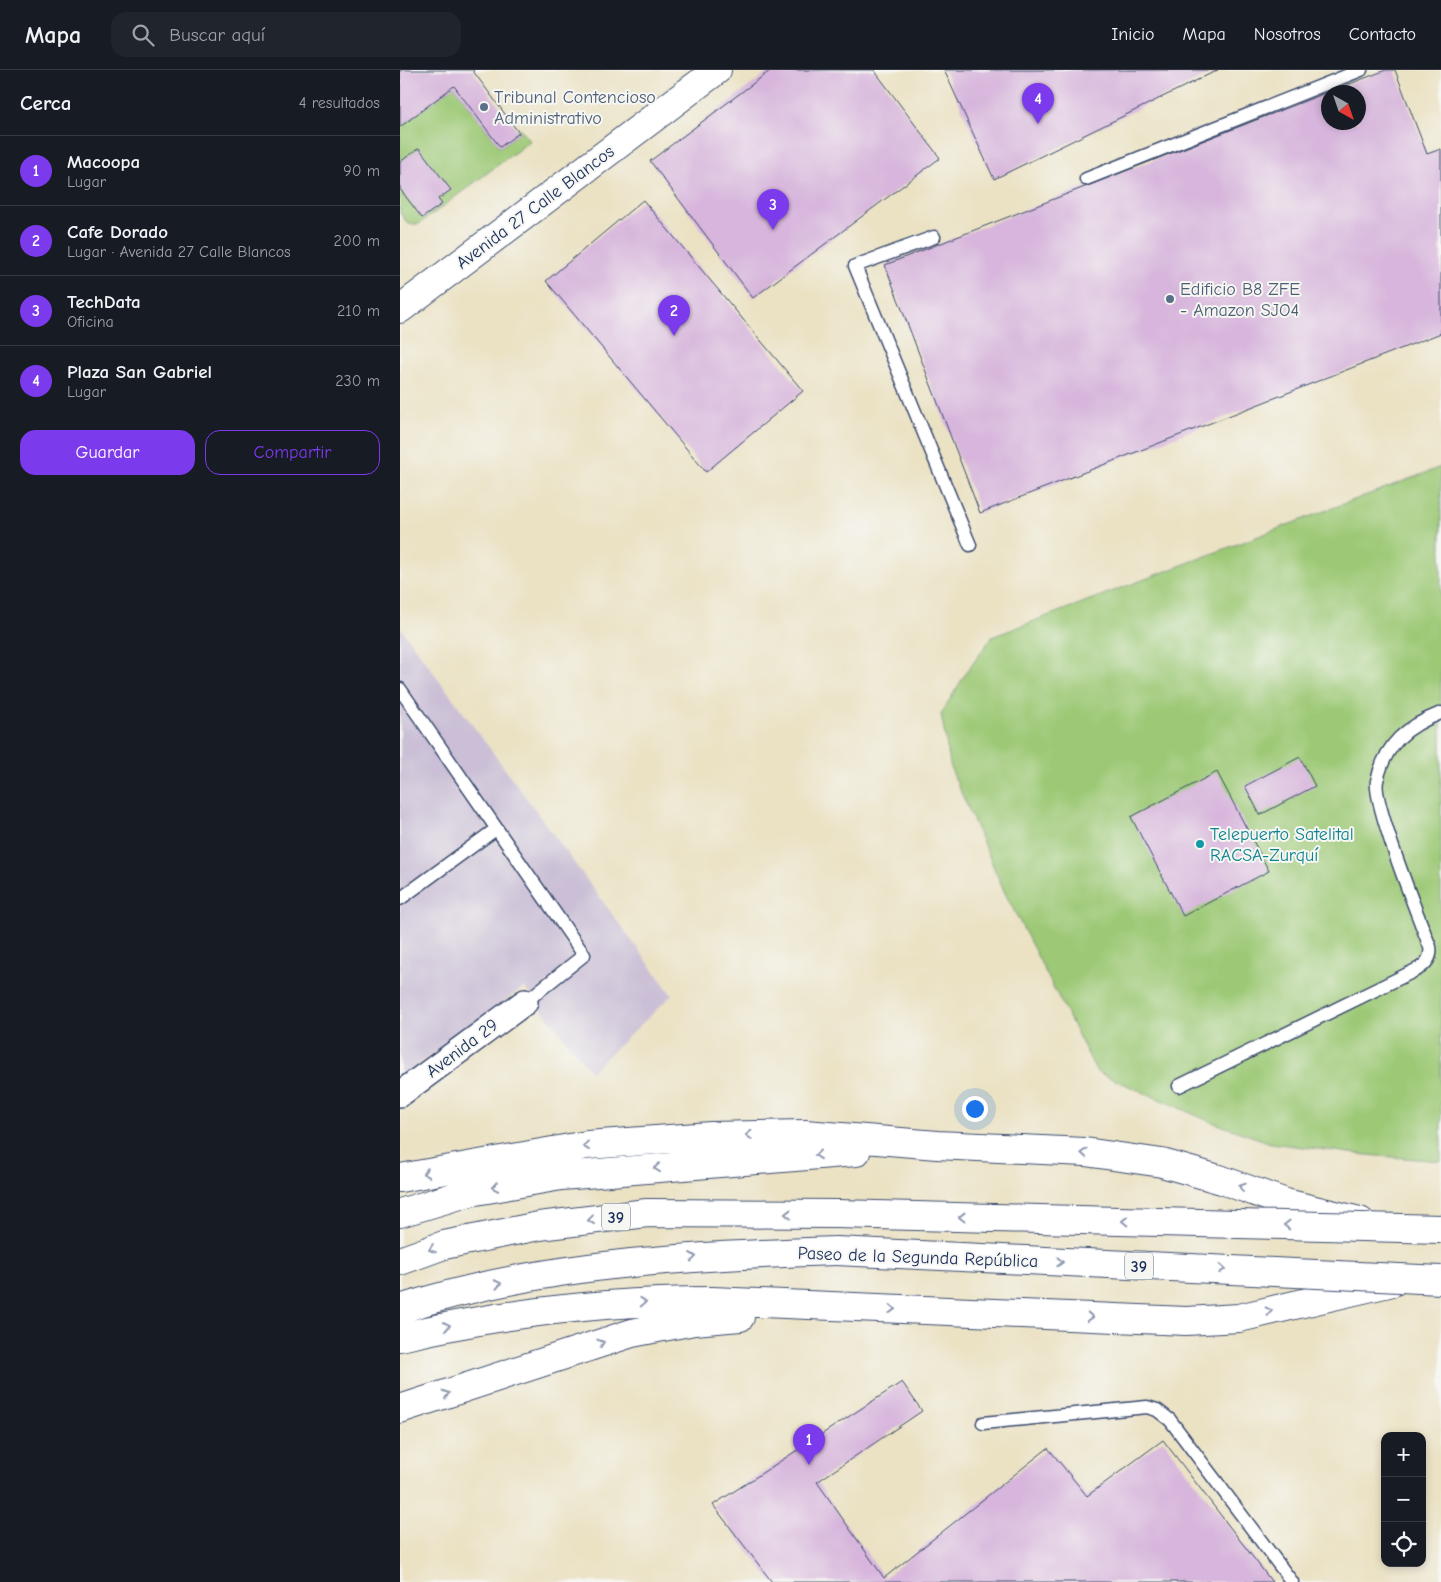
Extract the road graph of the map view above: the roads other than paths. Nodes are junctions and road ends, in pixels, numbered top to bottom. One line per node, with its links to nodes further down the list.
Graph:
1 (718, 70): 5 (main road, Avenida 27 Calle Blancos)
2 (1361, 70): 3 (lane)
3 (1086, 179)
4 (934, 237): 6 (lane)
5 (404, 297)
6 (970, 545)
7 (400, 688): 9 (lane)
8 (1441, 713): 12 (lane)
9 (496, 830): 10 (lane); 11 (lane)
10 (400, 899)
11 (525, 1002): 13 (street, Avenida 29)
12 (1179, 1086)
13 (400, 1094)
14 (937, 1145): 15 (main road, one-way to 15); 16 (main road, one-way to 16); 18 (main road, one-way to 14)
15 (400, 1178)
16 (400, 1213)
17 (1441, 1229): 19 (main road, 39, one-way to 19, bridge)
18 (1441, 1242)
19 (400, 1261)
20 (1441, 1271): 22 (main road, one-way to 20)
21 (1441, 1280): 23 (main road, Paseo de la Segunda República / 39, one-way to 21, bridge)
22 (844, 1308): 24 (main road, one-way to 22); 25 (main road, one-way to 22)
23 (400, 1309)
24 (400, 1337)
25 (400, 1409)
26 (983, 1423): 27 (lane)
27 (1292, 1582)

